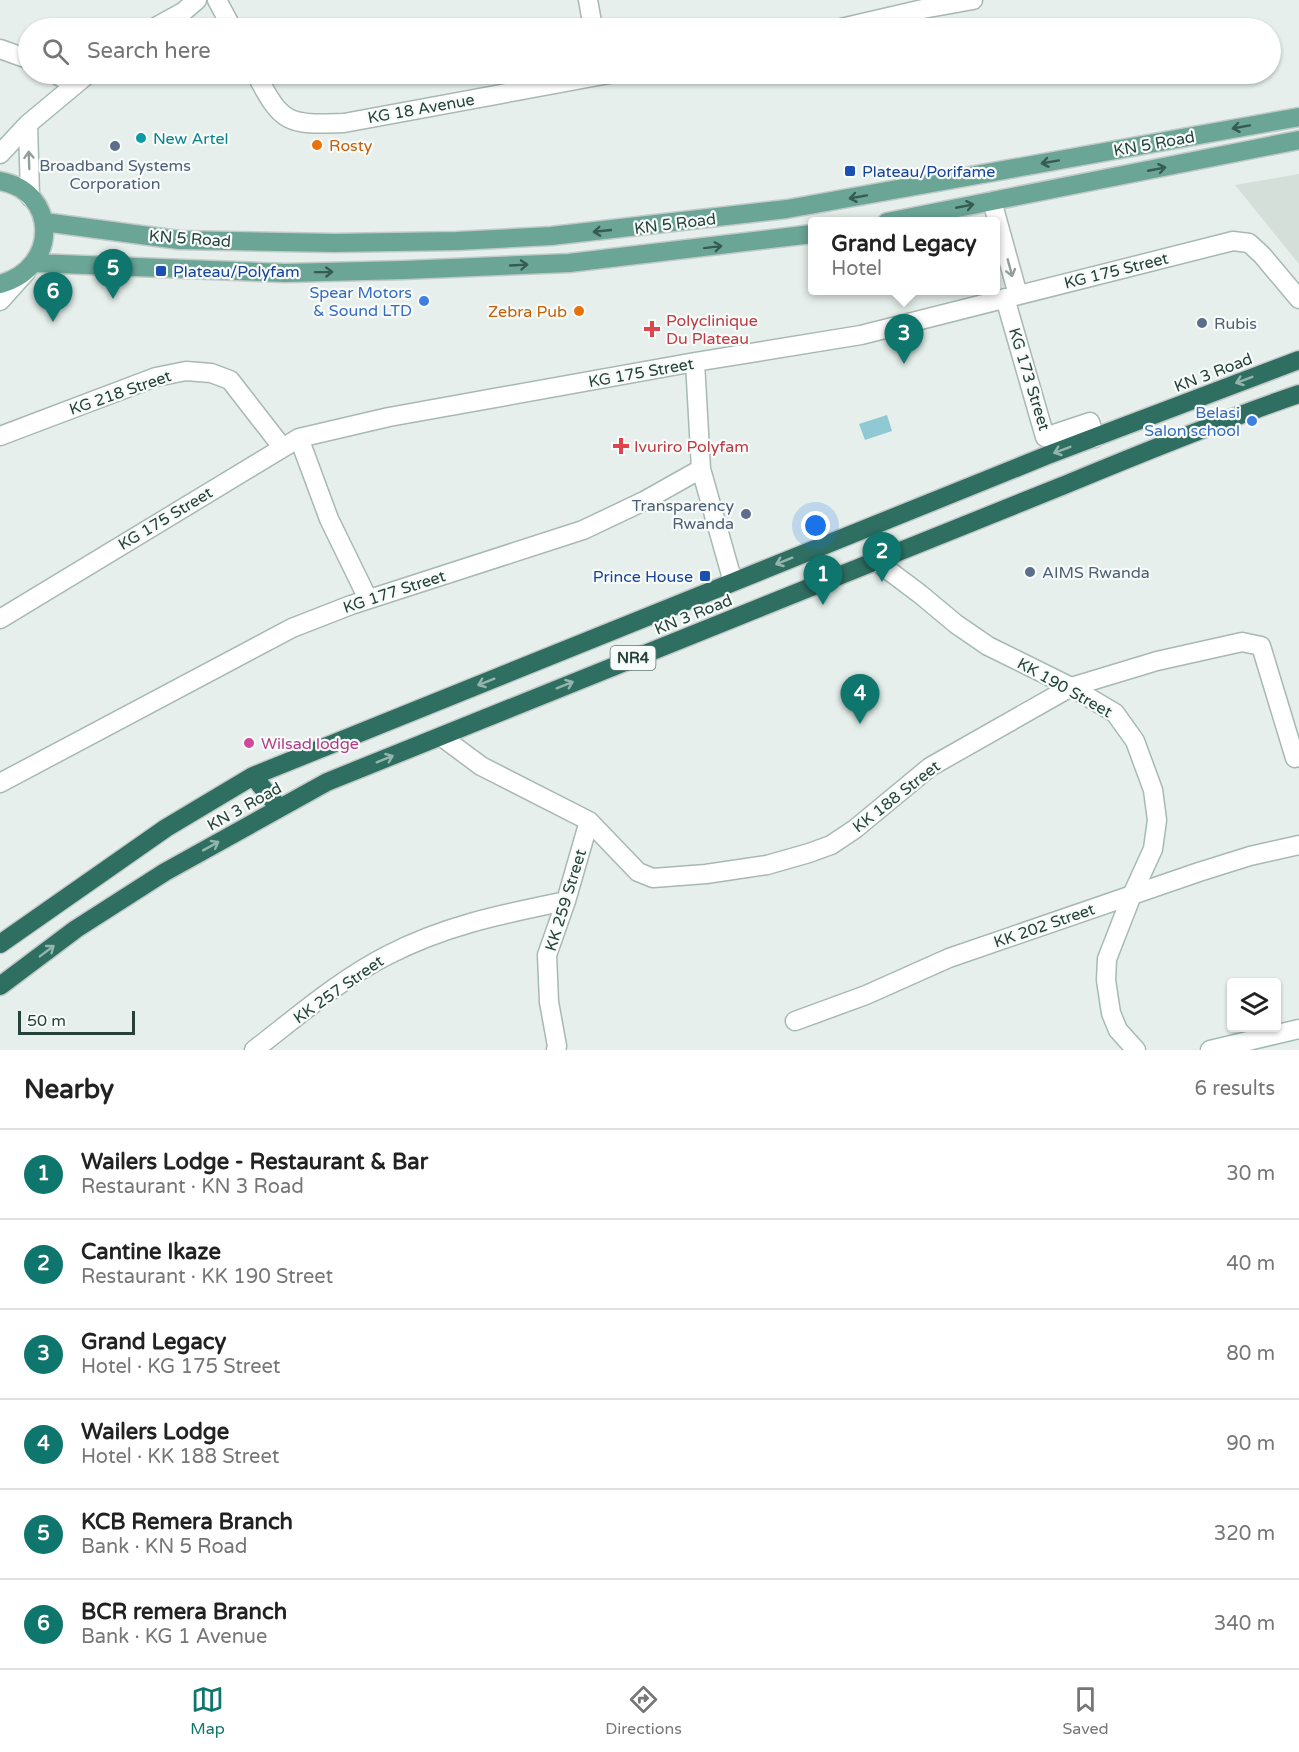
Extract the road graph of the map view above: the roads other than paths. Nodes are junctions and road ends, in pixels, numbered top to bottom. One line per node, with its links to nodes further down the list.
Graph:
1 (197, 0): 5 (street)
2 (217, 0): 6 (street)
3 (588, 0): 7 (street)
4 (973, 0): 8 (street)
5 (172, 18)
6 (227, 18)
7 (591, 18)
8 (884, 18)
9 (0, 49): 10 (street)
10 (18, 55)
11 (76, 84): 15 (street)
12 (261, 84): 13 (street, KG 18 Avenue)
13 (551, 84)
14 (1299, 117): 23 (main road, KN 5 Road, one-way to 23)
15 (28, 124): 17 (street); 19 (street, one-way to 15)
16 (1299, 140): 20 (main road, KN 5 Road, one-way to 16)
17 (0, 154)
18 (0, 181): 19 (main road)
19 (30, 197): 23 (main road)
20 (992, 201): 21 (main road, KN 5 Road, one-way to 20); 22 (street, KG 173 Street, one-way to 22)
21 (912, 217)
22 (995, 217)
23 (44, 222): 26 (main road)
24 (808, 235): 26 (main road, KN 5 Road, one-way to 24)
25 (1000, 239): 28 (street, KG 173 Street, one-way to 28)
26 (31, 268): 27 (main road); 30 (street)
27 (0, 284)
28 (1012, 297): 29 (street, KG 175 Street); 32 (street, KG 175 Street); 36 (street, KG 173 Street)
29 (1299, 299)
30 (0, 301)
31 (1299, 360): 36 (highway, KN 3 Road / NR4, one-way to 36)
32 (695, 362): 35 (street, KG 175 Street); 38 (street)
33 (1299, 394): 39 (highway, KN 3 Road / NR4)
34 (0, 436): 37 (street, KG 218 Street)
35 (299, 438): 37 (street, KG 175 Street); 41 (street)
36 (1095, 438): 40 (highway, KN 3 Road / NR4, one-way to 40)
37 (282, 447): 42 (street, KG 175 Street)
38 (701, 469): 40 (street); 41 (street, KG 177 Street)
39 (876, 561): 43 (street, KK 190 Street); 44 (highway, KN 3 Road / NR4, one-way to 39)
40 (733, 582): 46 (highway, KN 3 Road / NR4, one-way to 46)
41 (368, 599): 47 (street, KG 177 Street)
42 (0, 619)
43 (1071, 687): 45 (street, KK 188 Street); 49 (street, KK 188 Street); 51 (street, KK 190 Street)
44 (442, 736): 48 (highway, KN 3 Road / NR4, one-way to 44); 49 (street, KK 188 Street)
45 (1295, 758)
46 (253, 777): 48 (highway); 53 (highway, KN 3 Road / NR4)
47 (0, 783)
48 (279, 808): 54 (highway, KN 3 Road / NR4, one-way to 48)
49 (589, 821): 52 (street, KK 259 Street)
50 (1299, 845): 51 (street, KK 202 Street)
51 (1132, 895): 55 (street, KK 202 Street); 57 (street, KK 190 Street)
52 (566, 901): 58 (street, KK 257 Street); 59 (street, KK 259 Street)
53 (0, 944)
54 (0, 986)
55 (795, 1021)
56 (1299, 1029): 60 (street)
57 (1131, 1045)
58 (254, 1050)
59 (556, 1050)
60 (1210, 1050)

